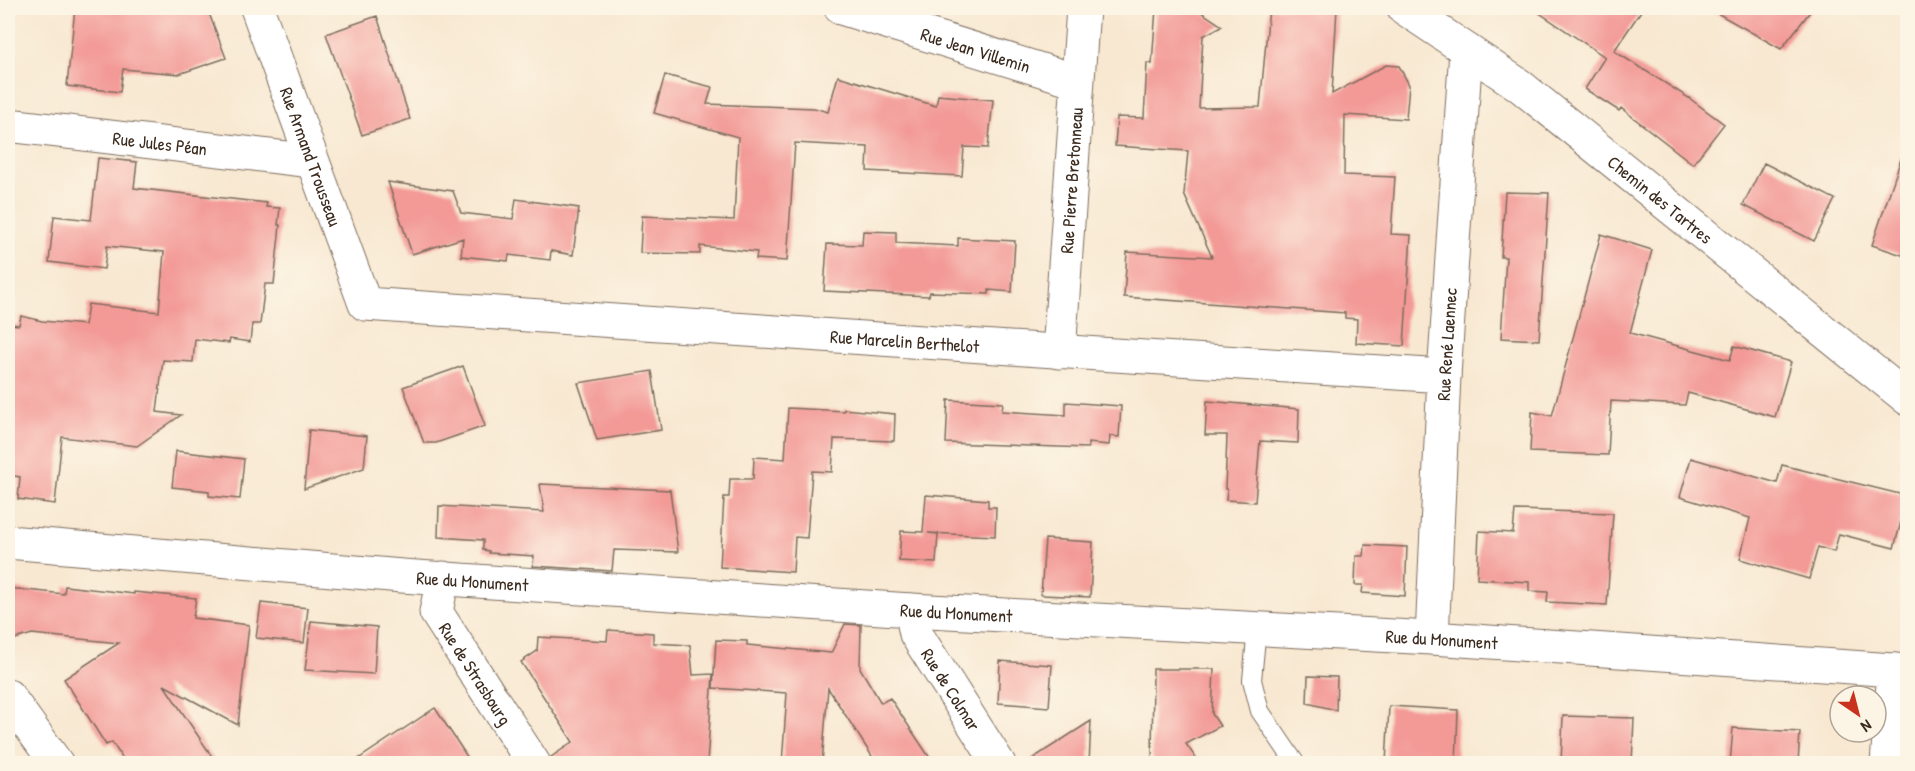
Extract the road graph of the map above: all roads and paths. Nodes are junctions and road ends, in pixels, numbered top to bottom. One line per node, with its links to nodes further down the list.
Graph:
1 (257, 8): 8 (street, Rue Armand Trousseau)
2 (841, 8): 6 (street, Rue Jean Villemin)
3 (1083, 8): 6 (street, Rue Pierre Bretonneau)
4 (1404, 8): 5 (street, Chemin des Tartres)
5 (1466, 50): 11 (street, Rue René Laennec); 12 (street, Chemin des Tartres)
6 (1077, 81): 10 (street, Rue Pierre Bretonneau)
7 (8, 125): 8 (street, Rue Jules Péan)
8 (312, 161): 9 (street, Rue Armand Trousseau)
9 (365, 304): 10 (street, Rue Marcelin Berthelot)
10 (1061, 337): 11 (street, Rue Marcelin Berthelot)
11 (1444, 375): 17 (street, Rue René Laennec)
12 (1908, 399)
13 (8, 542): 14 (street, Rue du Monument)
14 (442, 578): 15 (street, Rue du Monument); 21 (street, Rue de Strasbourg)
15 (911, 610): 16 (street, Rue du Monument); 22 (street, Rue de Colmar)
16 (1257, 628): 17 (street, Rue du Monument); 23 (lane)
17 (1432, 638): 18 (street, Rue du Monument)
18 (1901, 670): 24 (street)
19 (8, 696): 20 (street)
20 (57, 764)
21 (534, 764)
22 (999, 764)
23 (1296, 764)
24 (1887, 764)

